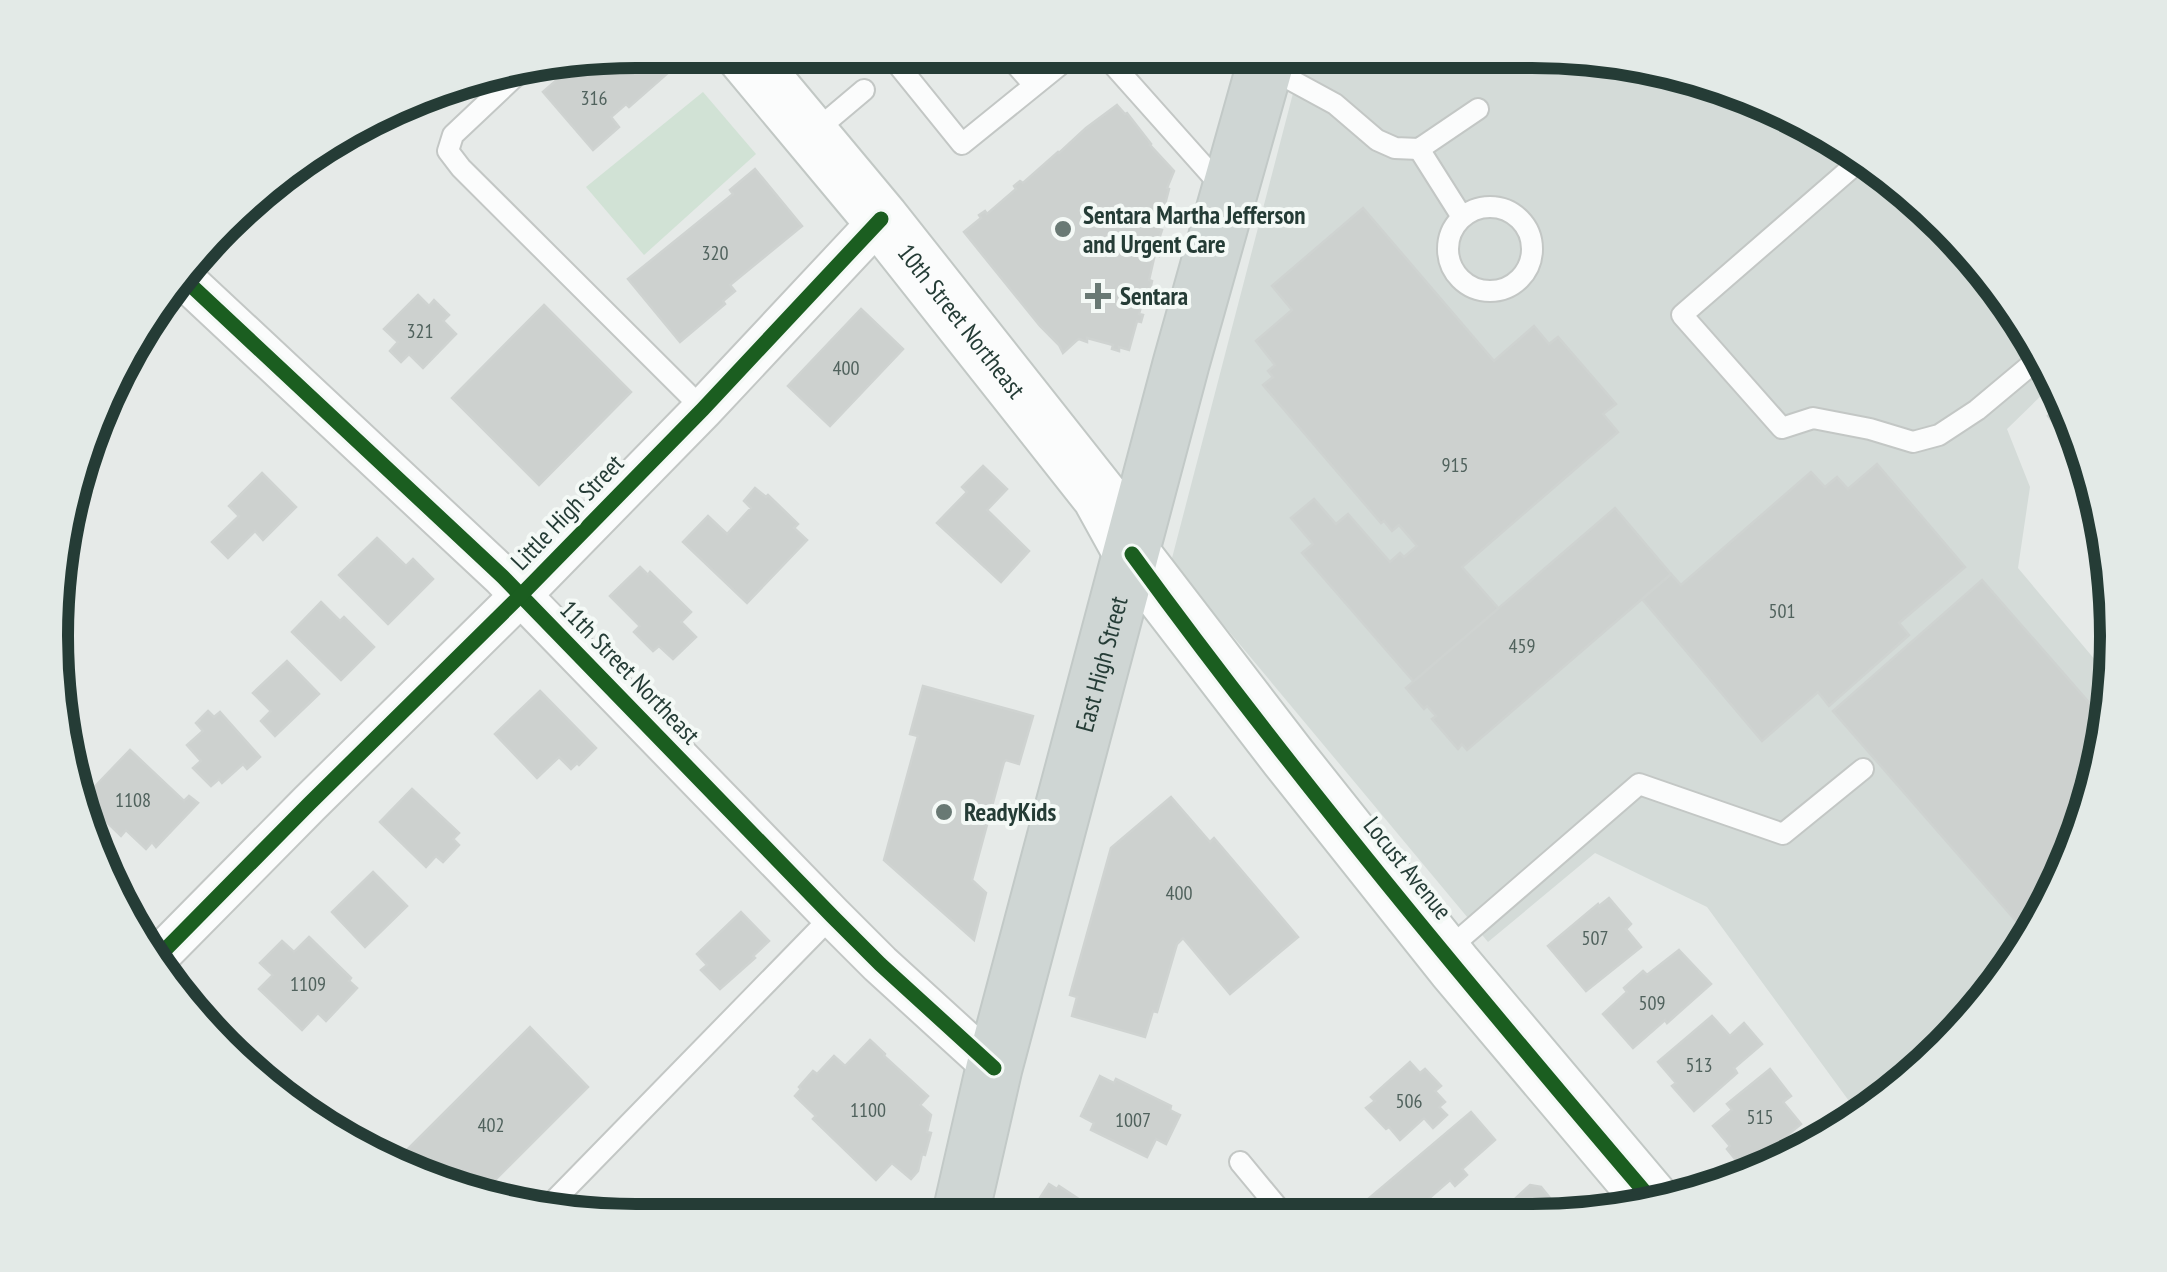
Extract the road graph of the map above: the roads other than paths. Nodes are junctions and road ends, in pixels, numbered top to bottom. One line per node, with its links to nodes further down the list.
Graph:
1 (755, 68): 12 (street, 10th Street Northeast)
2 (901, 68): 9 (lane)
3 (1019, 68): 9 (lane)
4 (1055, 68): 9 (lane)
5 (1116, 68): 15 (lane)
6 (1264, 68): 15 (main road, East High Street)
7 (1280, 68): 13 (lane)
8 (509, 82): 20 (lane)
9 (1034, 85)
10 (864, 90): 12 (lane)
11 (1478, 108): 13 (lane)
12 (812, 134): 17 (street, 10th Street Northeast)
13 (1419, 148): 16 (lane)
14 (1852, 167): 19 (lane)
15 (1229, 194): 21 (main road, East High Street)
16 (1462, 217): 16 (lane)
17 (880, 219): 20 (street, Little High Street); 21 (street, 10th Street Northeast)
18 (190, 284): 22 (street, 11th Street Northeast)
19 (2030, 365)
20 (703, 408): 22 (street, Little High Street)
21 (1132, 554): 26 (street, Locust Avenue); 27 (main road, East High Street)
22 (521, 595): 24 (street, 11th Street Northeast); 25 (street, Little High Street)
23 (1863, 769): 26 (lane)
24 (832, 916): 27 (street, 11th Street Northeast); 30 (lane)
25 (163, 952)
26 (1444, 952): 29 (street, Locust Avenue)
27 (994, 1068): 31 (main road, East High Street)
28 (1240, 1162): 32 (lane)
29 (1647, 1193)
30 (555, 1199)
31 (963, 1204)
32 (1276, 1204)

